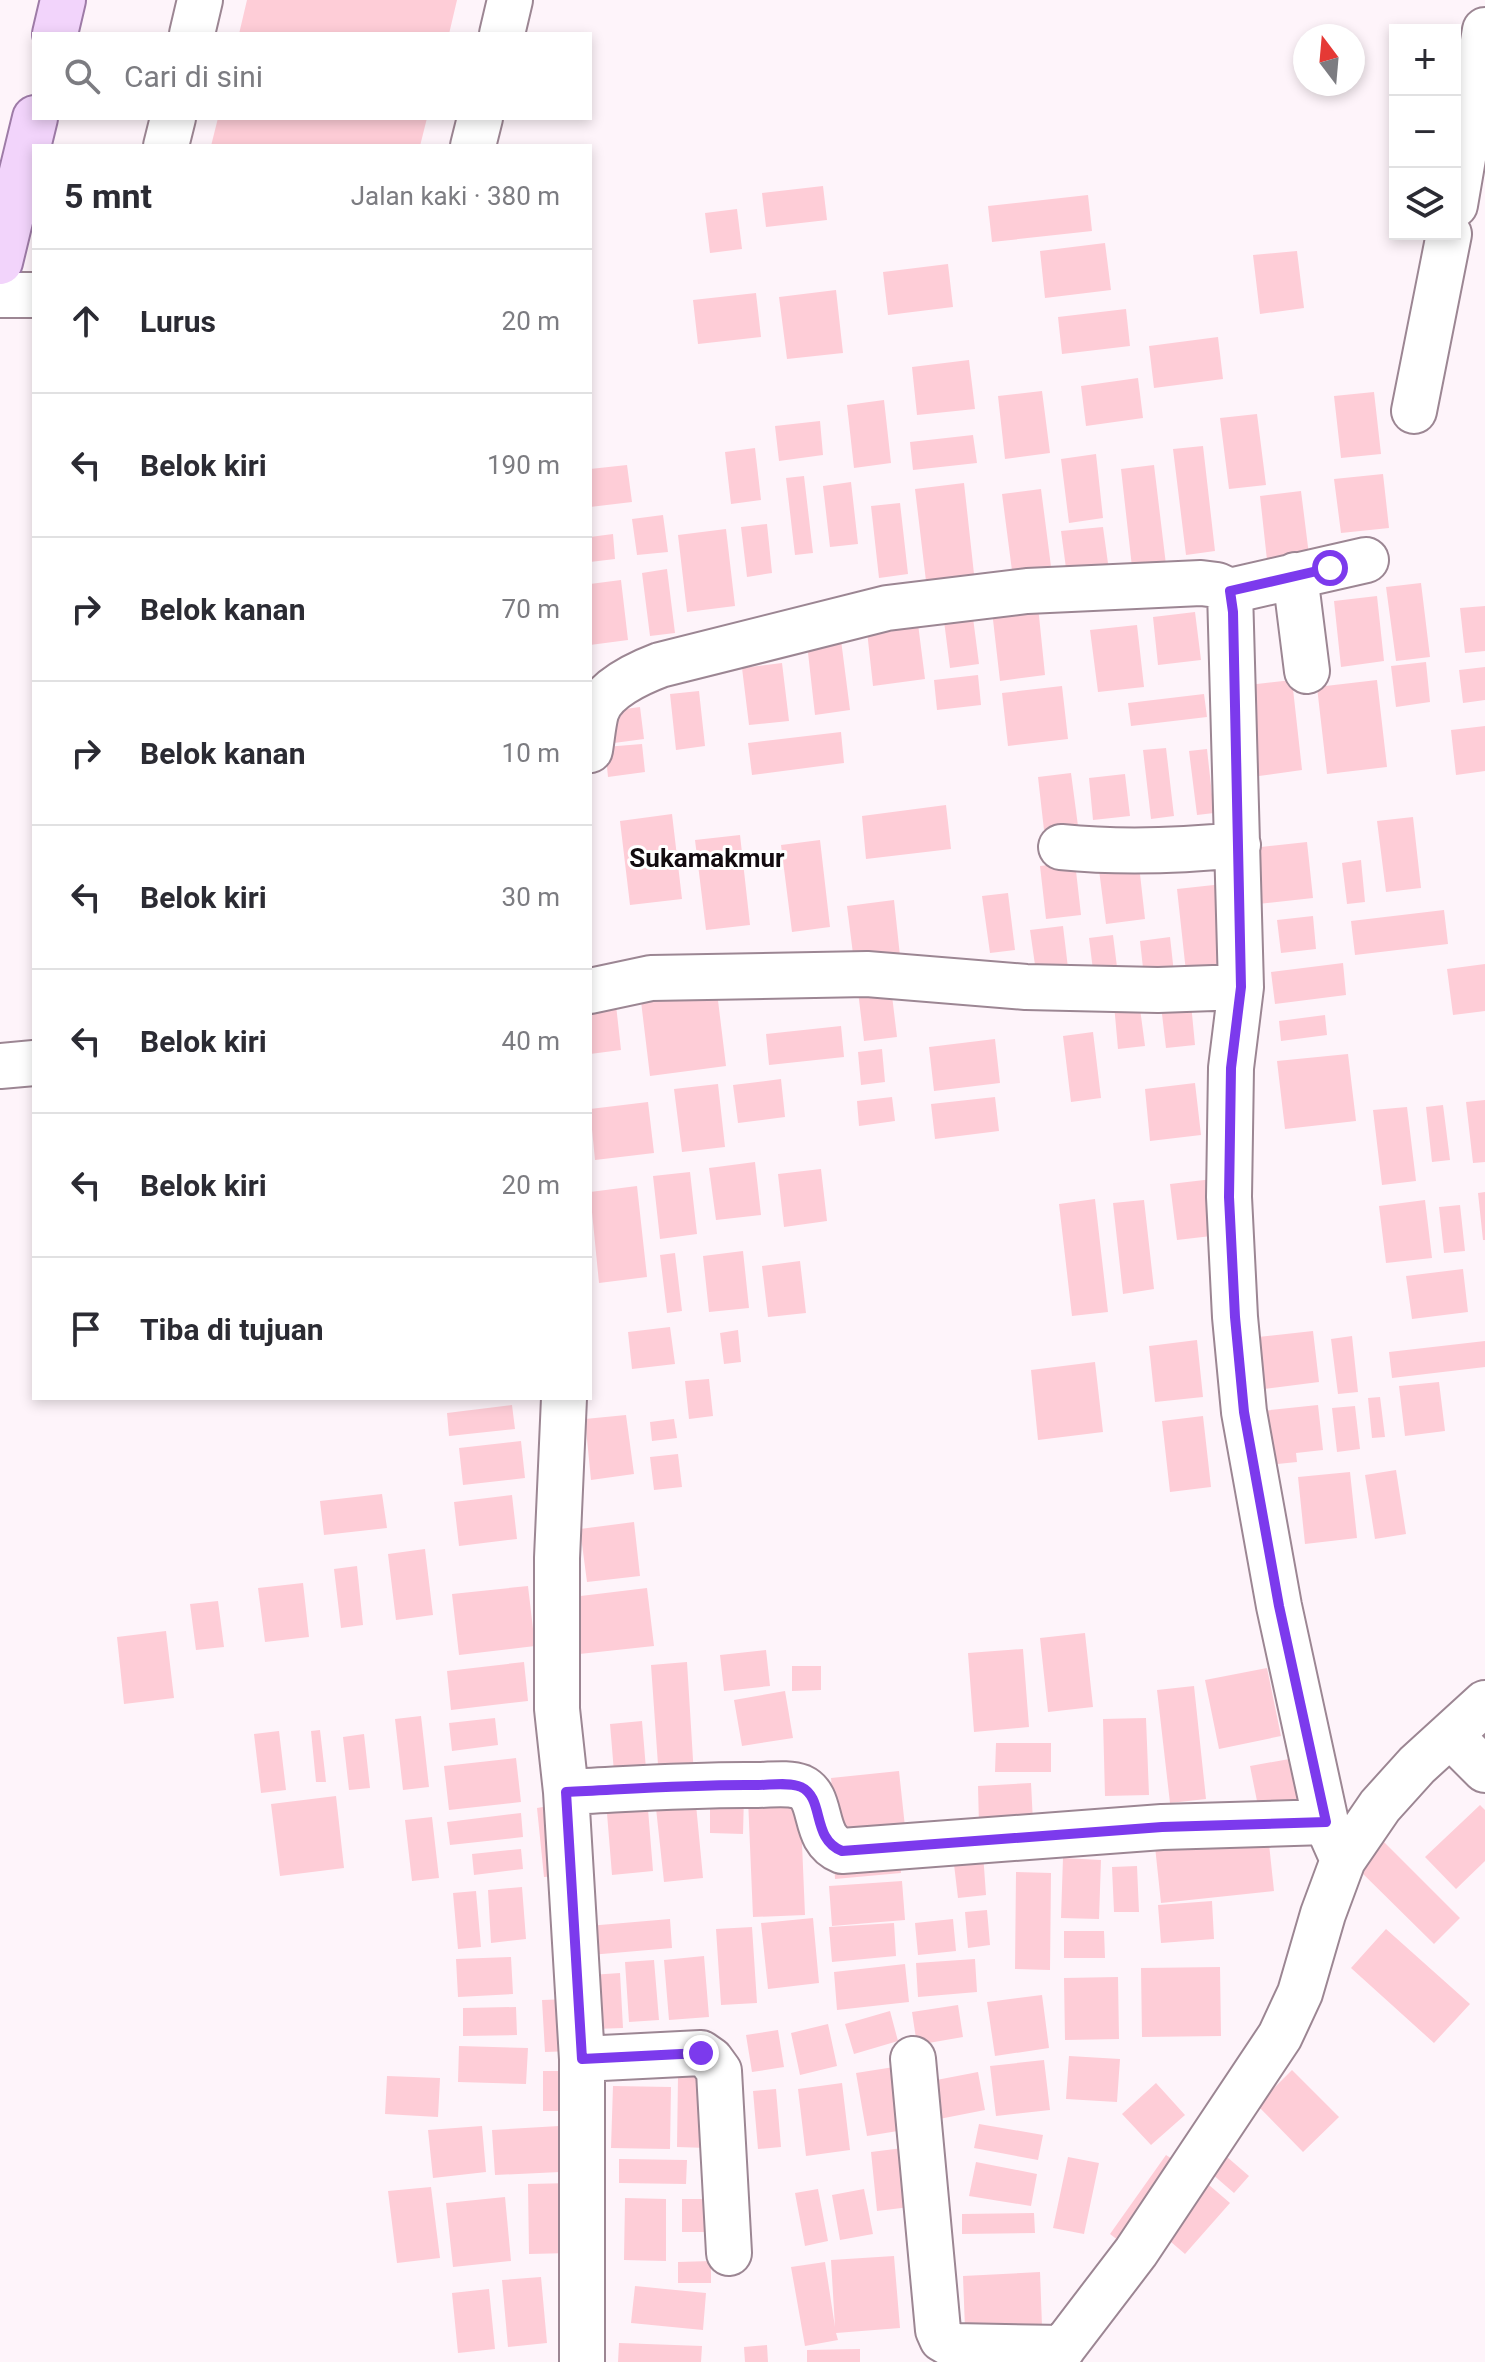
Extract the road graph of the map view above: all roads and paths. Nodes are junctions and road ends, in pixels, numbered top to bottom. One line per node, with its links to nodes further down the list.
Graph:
1 (63, 0): 5 (main road)
2 (200, 0): 6 (street)
3 (510, 0): 7 (street)
4 (1485, 30): 13 (street)
5 (55, 32)
6 (192, 32)
7 (502, 32)
8 (35, 120): 14 (main road)
9 (172, 120): 11 (street)
10 (480, 120): 12 (street)
11 (166, 144)
12 (474, 144)
13 (1461, 170)
14 (27, 183): 16 (main road)
15 (1448, 240): 19 (street)
16 (0, 262)
17 (0, 295): 18 (street)
18 (32, 295)
19 (1414, 411)
20 (1366, 560): 21 (street)
21 (1295, 575): 22 (street); 23 (street)
22 (1230, 591): 24 (street); 25 (street)
23 (1307, 671)
24 (592, 738)
25 (1238, 845): 26 (street); 27 (street)
26 (1061, 847)
27 (1241, 987): 28 (street); 36 (street)
28 (592, 991)
29 (32, 1063): 30 (street)
30 (0, 1066)
31 (564, 1400): 35 (street)
32 (1485, 1703): 33 (street)
33 (1450, 1735): 34 (street); 36 (street)
34 (1485, 1770)
35 (566, 1792): 36 (street); 37 (street)
36 (1334, 1841): 40 (street)
37 (582, 2059): 39 (street); 41 (street)
38 (913, 2059): 40 (street)
39 (729, 2253)
40 (1058, 2355)
41 (582, 2362)

